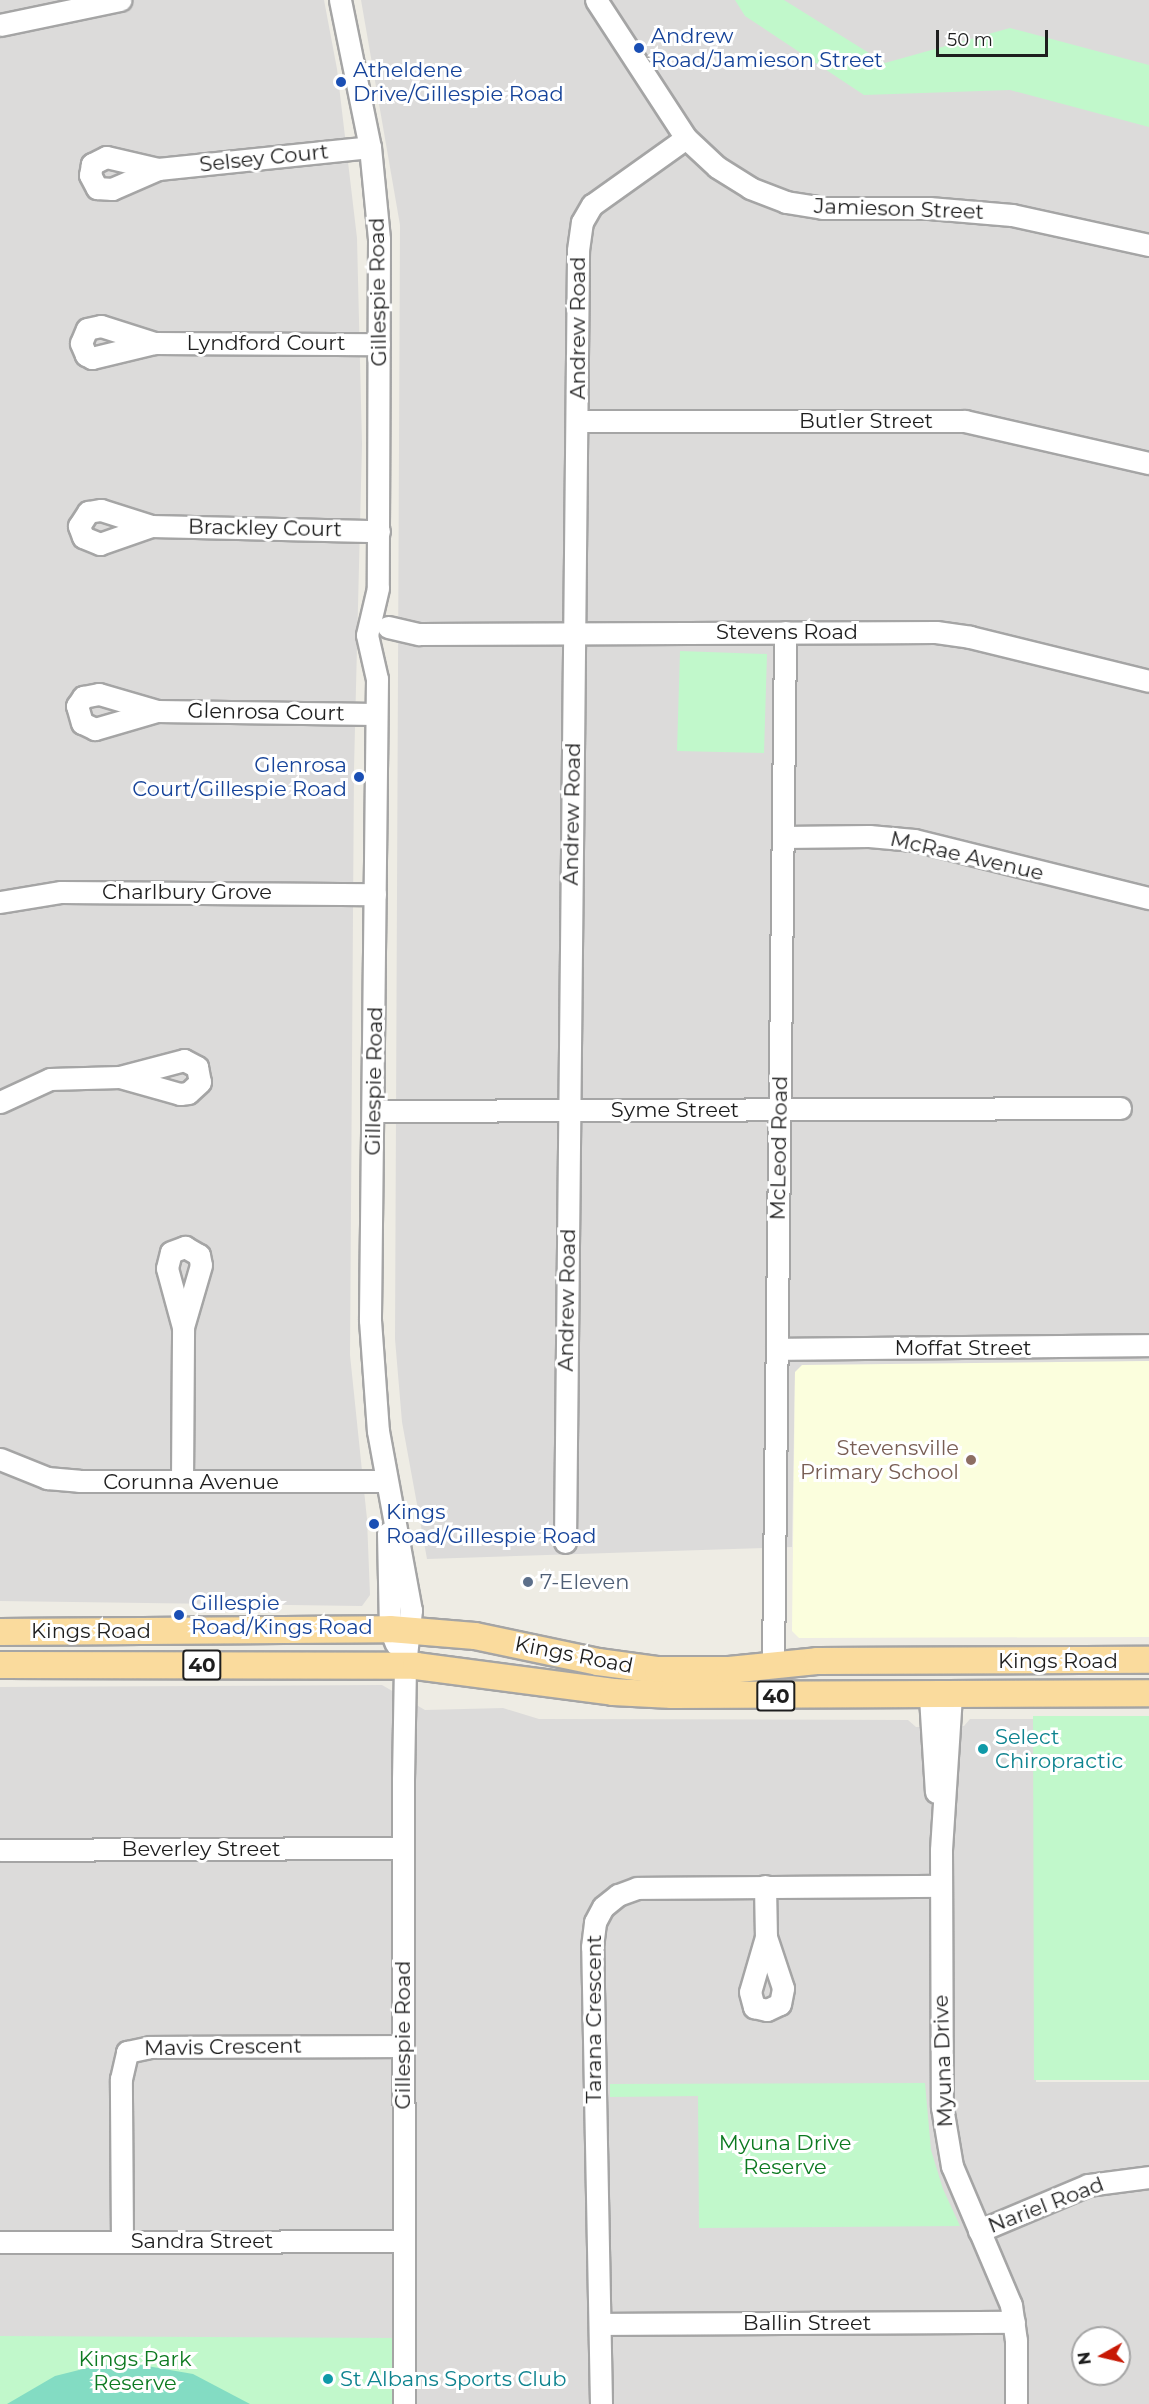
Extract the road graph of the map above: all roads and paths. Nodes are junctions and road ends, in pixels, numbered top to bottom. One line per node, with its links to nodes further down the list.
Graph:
1 (120, 0): 4 (street)
2 (340, 0): 6 (street, Gillespie Road)
3 (596, 0): 5 (street, Jamieson Street)
4 (0, 25)
5 (686, 138): 8 (street, Jamieson Street); 11 (street, Andrew Road)
6 (370, 147): 7 (street, Selsey Court); 10 (street, Gillespie Road)
7 (158, 169)
8 (1149, 245)
9 (153, 343): 10 (street, Lyndford Court)
10 (379, 344): 14 (street, Gillespie Road)
11 (578, 421): 12 (street, Butler Street); 17 (street, Andrew Road)
12 (1149, 463)
13 (151, 526): 14 (street, Brackley Court)
14 (378, 531): 16 (street, Gillespie Road)
15 (785, 632): 17 (street, Stevens Road); 18 (street, Stevens Road); 21 (street, McLeod Road)
16 (381, 634): 17 (street, Stevens Road); 20 (street, Gillespie Road)
17 (574, 634): 29 (street, Andrew Road)
18 (1149, 681)
19 (157, 711): 20 (street, Glenrosa Court)
20 (376, 714): 22 (street, Gillespie Road)
21 (783, 837): 23 (street, McRae Avenue); 28 (street, McLeod Road)
22 (375, 894): 24 (street, Charlbury Grove); 30 (street, Gillespie Road)
23 (1149, 898)
24 (0, 902)
25 (120, 1077): 26 (street)
26 (0, 1102)
27 (1120, 1108): 28 (street, Syme Street)
28 (779, 1109): 29 (street, Syme Street); 33 (street, McLeod Road)
29 (569, 1110): 30 (street, Syme Street); 37 (street, Andrew Road)
30 (374, 1111): 36 (street, Gillespie Road)
31 (183, 1327): 35 (street)
32 (1149, 1345): 33 (street, Moffat Street)
33 (777, 1349): 42 (street, McLeod Road)
34 (0, 1459): 35 (street, Corunna Avenue)
35 (182, 1481): 36 (street, Corunna Avenue)
36 (386, 1481): 38 (street, Gillespie Road)
37 (565, 1542)
38 (401, 1630): 39 (main road, Kings Road / 40); 42 (main road, Kings Road / 40); 44 (street, Gillespie Road)
39 (0, 1632)
40 (1149, 1660): 41 (main road, Kings Road / 40)
41 (936, 1661): 42 (main road, Kings Road / 40); 46 (main road)
42 (773, 1664)
43 (0, 1665): 44 (main road, Kings Road / 40)
44 (405, 1665): 46 (main road, Kings Road / 40); 47 (street, Gillespie Road)
45 (1149, 1693): 46 (main road, Kings Road / 40)
46 (940, 1696): 50 (street, Myuna Drive)
47 (402, 1848): 48 (street, Beverley Street); 52 (street, Gillespie Road)
48 (0, 1850)
49 (765, 1886): 50 (street, Tarana Crescent); 51 (street); 59 (street, Tarana Crescent)
50 (941, 1886): 54 (street, Myuna Drive)
51 (766, 1937)
52 (402, 2046): 55 (street, Mavis Crescent); 56 (street, Gillespie Road)
53 (1149, 2177): 54 (street, Nariel Road)
54 (979, 2231): 58 (street, Myuna Drive)
55 (123, 2241): 56 (street, Sandra Street); 57 (street, Sandra Street)
56 (403, 2241): 60 (street, Gillespie Road)
57 (0, 2242)
58 (1014, 2322): 59 (street, Ballin Street); 62 (street, Myuna Drive)
59 (600, 2324): 61 (street, Tarana Crescent)
60 (404, 2404)
61 (601, 2404)
62 (1016, 2404)

